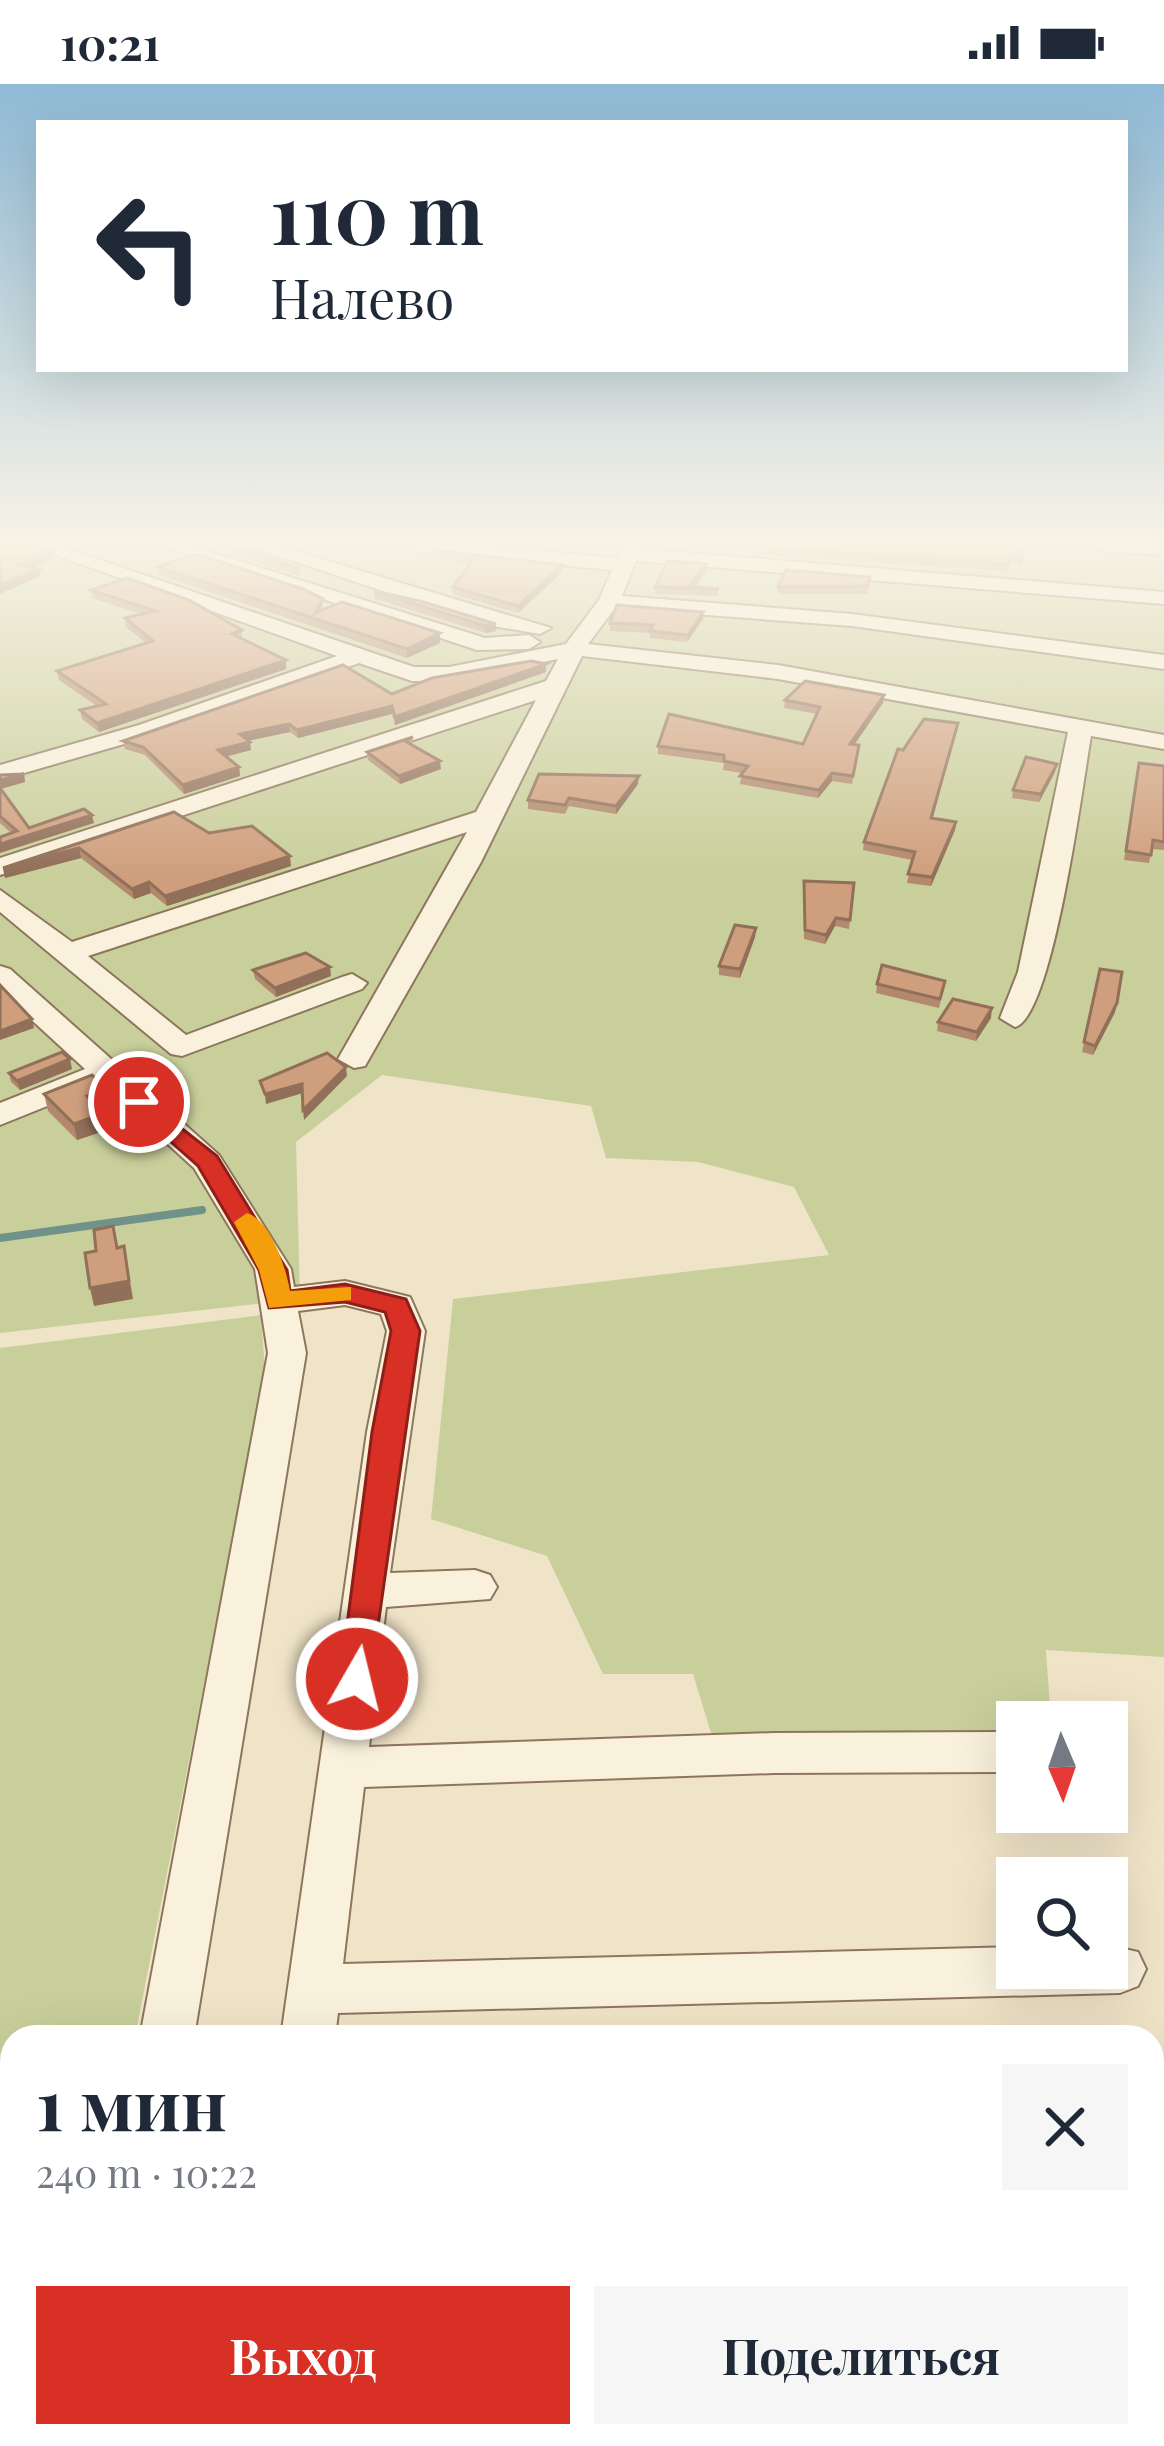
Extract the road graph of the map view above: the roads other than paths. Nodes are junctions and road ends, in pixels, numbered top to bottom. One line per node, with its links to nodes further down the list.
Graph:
1 (360, 655): 2 (street); 10 (street)
2 (528, 655)
3 (573, 655): 7 (street)
4 (661, 655): 8 (street)
5 (1114, 655): 6 (street)
6 (1164, 662)
7 (558, 685): 11 (street); 12 (street)
8 (1081, 728): 9 (street); 17 (street)
9 (1164, 742)
10 (0, 773)
11 (486, 817): 14 (street); 18 (street)
12 (0, 867)
13 (0, 898): 14 (street)
14 (64, 954): 16 (street)
15 (1, 976): 19 (street)
16 (352, 982)
17 (1015, 1018)
18 (354, 1059)
19 (104, 1072): 20 (street); 21 (street)
20 (0, 1115)
21 (278, 1301): 23 (street); 28 (street)
22 (475, 1587): 23 (street)
23 (369, 1591): 25 (street)
24 (996, 1752): 25 (street)
25 (345, 1768): 27 (street)
26 (996, 1976): 27 (street)
27 (312, 2013)
28 (169, 2025)

